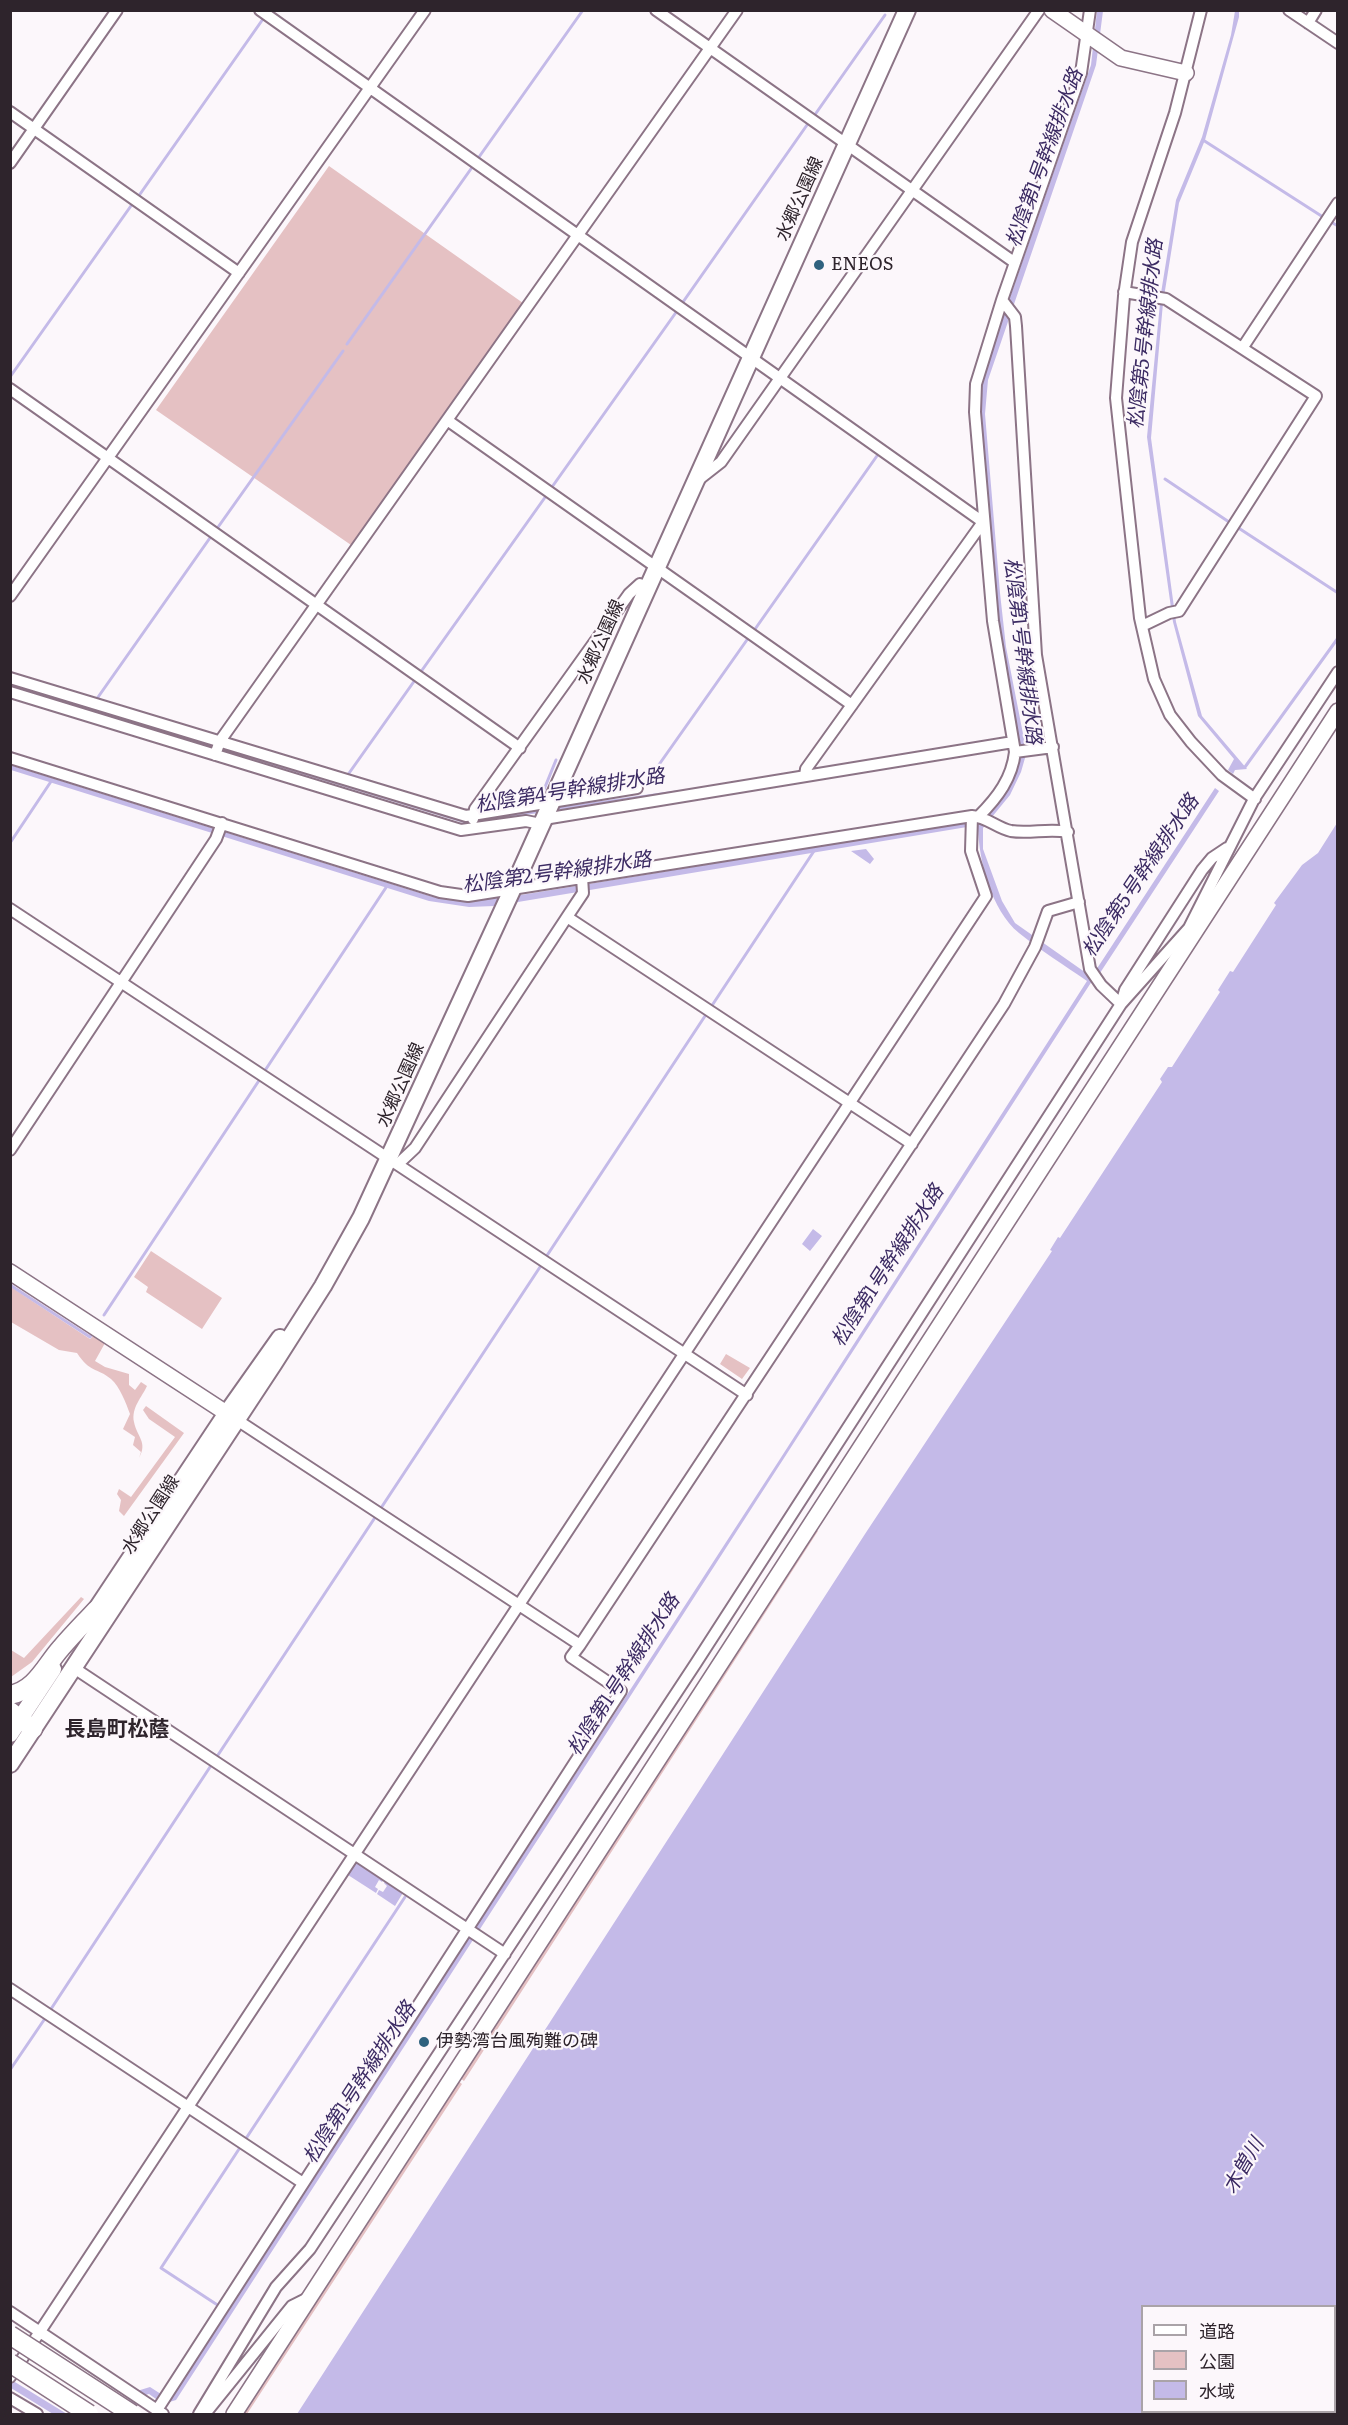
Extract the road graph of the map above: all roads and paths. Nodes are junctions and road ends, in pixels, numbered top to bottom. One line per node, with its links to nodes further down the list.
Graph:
1 (117, 10): 20 (street)
2 (260, 10): 18 (street)
3 (425, 10): 18 (street)
4 (656, 10): 16 (street)
5 (737, 10): 16 (street)
6 (907, 10): 21 (main road, 水郷公園線)
7 (1039, 10): 23 (street)
8 (1052, 10): 14 (street)
9 (1090, 10): 14 (street)
10 (1201, 10): 17 (street)
11 (1289, 10): 13 (street)
12 (1316, 10): 13 (street)
13 (1308, 23): 15 (street)
14 (1094, 39): 17 (street); 26 (street)
15 (1338, 43)
16 (710, 49): 21 (street); 25 (street)
17 (1186, 73): 28 (street)
18 (370, 89): 25 (street); 27 (street)
19 (10, 112): 20 (street)
20 (35, 129): 22 (street); 27 (street)
21 (846, 145): 23 (street); 31 (main road, 水郷公園線)
22 (10, 163)
23 (912, 191): 26 (street); 32 (street)
24 (1338, 203): 30 (street)
25 (578, 235): 31 (street); 34 (street)
26 (1014, 262): 29 (street)
27 (239, 273): 35 (street)
28 (1124, 292): 30 (street); 42 (street)
29 (1003, 301): 37 (street); 48 (street)
30 (1243, 347): 42 (street)
31 (751, 357): 32 (street); 36 (main road, 水郷公園線)
32 (781, 378): 36 (street); 37 (street)
33 (10, 389): 35 (street)
34 (447, 420): 38 (street); 41 (street)
35 (108, 458): 40 (street); 41 (street)
36 (697, 480): 38 (main road, 水郷公園線)
37 (983, 522): 46 (street); 51 (street)
38 (656, 567): 39 (main road, 水郷公園線); 46 (street)
39 (647, 586): 50 (street); 56 (main road, 水郷公園線)
40 (10, 596)
41 (315, 604): 49 (street); 50 (street)
42 (1142, 626): 55 (street)
43 (1338, 672): 55 (street)
44 (10, 678): 49 (street)
45 (10, 692): 49 (street)
46 (852, 705): 53 (street)
47 (1338, 711): 67 (street)
48 (1053, 747): 51 (street); 60 (street)
49 (218, 748): 58 (street)
50 (520, 748): 58 (street)
51 (1018, 749): 53 (street); 57 (street)
52 (10, 758): 59 (street)
53 (805, 773): 56 (street)
54 (637, 788): 56 (street)
55 (1255, 799): 61 (street)
56 (547, 813): 58 (street); 58 (street); 63 (main road, 水郷公園線)
57 (978, 820): 60 (street); 62 (street); 70 (street)
58 (473, 822)
59 (220, 829): 63 (street); 68 (street)
60 (1068, 832): 64 (street)
61 (1227, 848): 67 (street); 69 (street)
62 (582, 884): 63 (street); 66 (street)
63 (509, 896): 73 (main road, 水郷公園線)
64 (1079, 902): 69 (street); 71 (street)
65 (10, 909): 68 (street)
66 (567, 916): 70 (street); 73 (street)
67 (1191, 930): 69 (street); 91 (street)
68 (121, 981): 72 (street); 73 (street)
69 (1121, 1004): 87 (street)
70 (849, 1103): 71 (street); 75 (street)
71 (912, 1144): 76 (street)
72 (10, 1150)
73 (394, 1161): 75 (street); 77 (main road, 水郷公園線)
74 (10, 1272): 77 (street)
75 (684, 1353): 76 (street); 78 (street)
76 (747, 1395): 80 (street)
77 (232, 1416): 78 (street); 79 (main road, 水郷公園線); 81 (main road, 水郷公園線)
78 (519, 1605): 80 (street); 85 (street)
79 (96, 1610): 82 (highway); 83 (main road, 水郷公園線)
80 (580, 1645): 86 (street)
81 (74, 1668): 83 (main road, 水郷公園線); 85 (street)
82 (10, 1695)
83 (17, 1722): 84 (main road, 水郷公園線)
84 (10, 1764)
85 (354, 1854): 86 (street); 89 (street)
86 (468, 1928): 87 (street); 90 (street)
87 (505, 1954): 103 (street)
88 (10, 1989): 89 (street)
89 (189, 2107): 90 (street); 93 (street)
90 (303, 2183): 99 (street)
91 (306, 2299): 104 (street); 105 (street)
92 (10, 2312): 93 (street)
93 (40, 2332): 95 (street); 96 (street)
94 (10, 2334): 98 (highway, bridge)
95 (14, 2369): 101 (highway, bridge)
96 (130, 2393): 98 (street); 102 (street)
97 (10, 2398): 100 (street)
98 (137, 2408): 99 (street)
99 (160, 2410)
100 (37, 2415)
101 (89, 2415)
102 (113, 2415)
103 (199, 2415)
104 (204, 2415)
105 (234, 2415)

